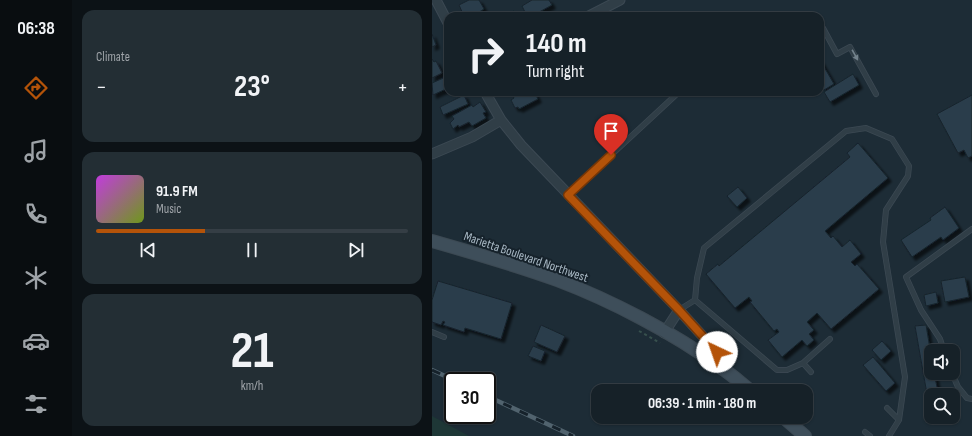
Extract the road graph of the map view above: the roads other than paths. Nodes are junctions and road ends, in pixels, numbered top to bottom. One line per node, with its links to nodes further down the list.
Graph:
1 (436, 0): 4 (street)
2 (620, 0): 3 (street)
3 (597, 12)
4 (444, 15)
5 (824, 31): 6 (lane, one-way to 6)
6 (876, 94)
7 (487, 96): 9 (street)
8 (675, 96): 11 (lane)
9 (501, 120): 10 (street); 11 (street)
10 (432, 154)
11 (568, 195): 15 (street)
12 (972, 229): 20 (lane)
13 (432, 241): 17 (main road, Marietta Boulevard Northwest)
14 (695, 300): 15 (lane); 21 (lane); 28 (lane)
15 (679, 310): 17 (street); 22 (street)
16 (432, 332): 18 (lane)
17 (664, 333): 22 (main road, Marietta Boulevard Northwest)
18 (444, 337)
19 (830, 339): 21 (lane)
20 (942, 344)
21 (803, 363): 23 (lane)
22 (720, 367): 25 (main road, Marietta Boulevard Northwest)
23 (811, 372)
24 (955, 380): 26 (lane)
25 (742, 384)
26 (972, 399)
27 (887, 408): 28 (lane)
28 (899, 420): 33 (lane)
29 (791, 424): 31 (main road)
30 (865, 432): 32 (lane)
31 (805, 436)
32 (870, 436)
33 (889, 436)

